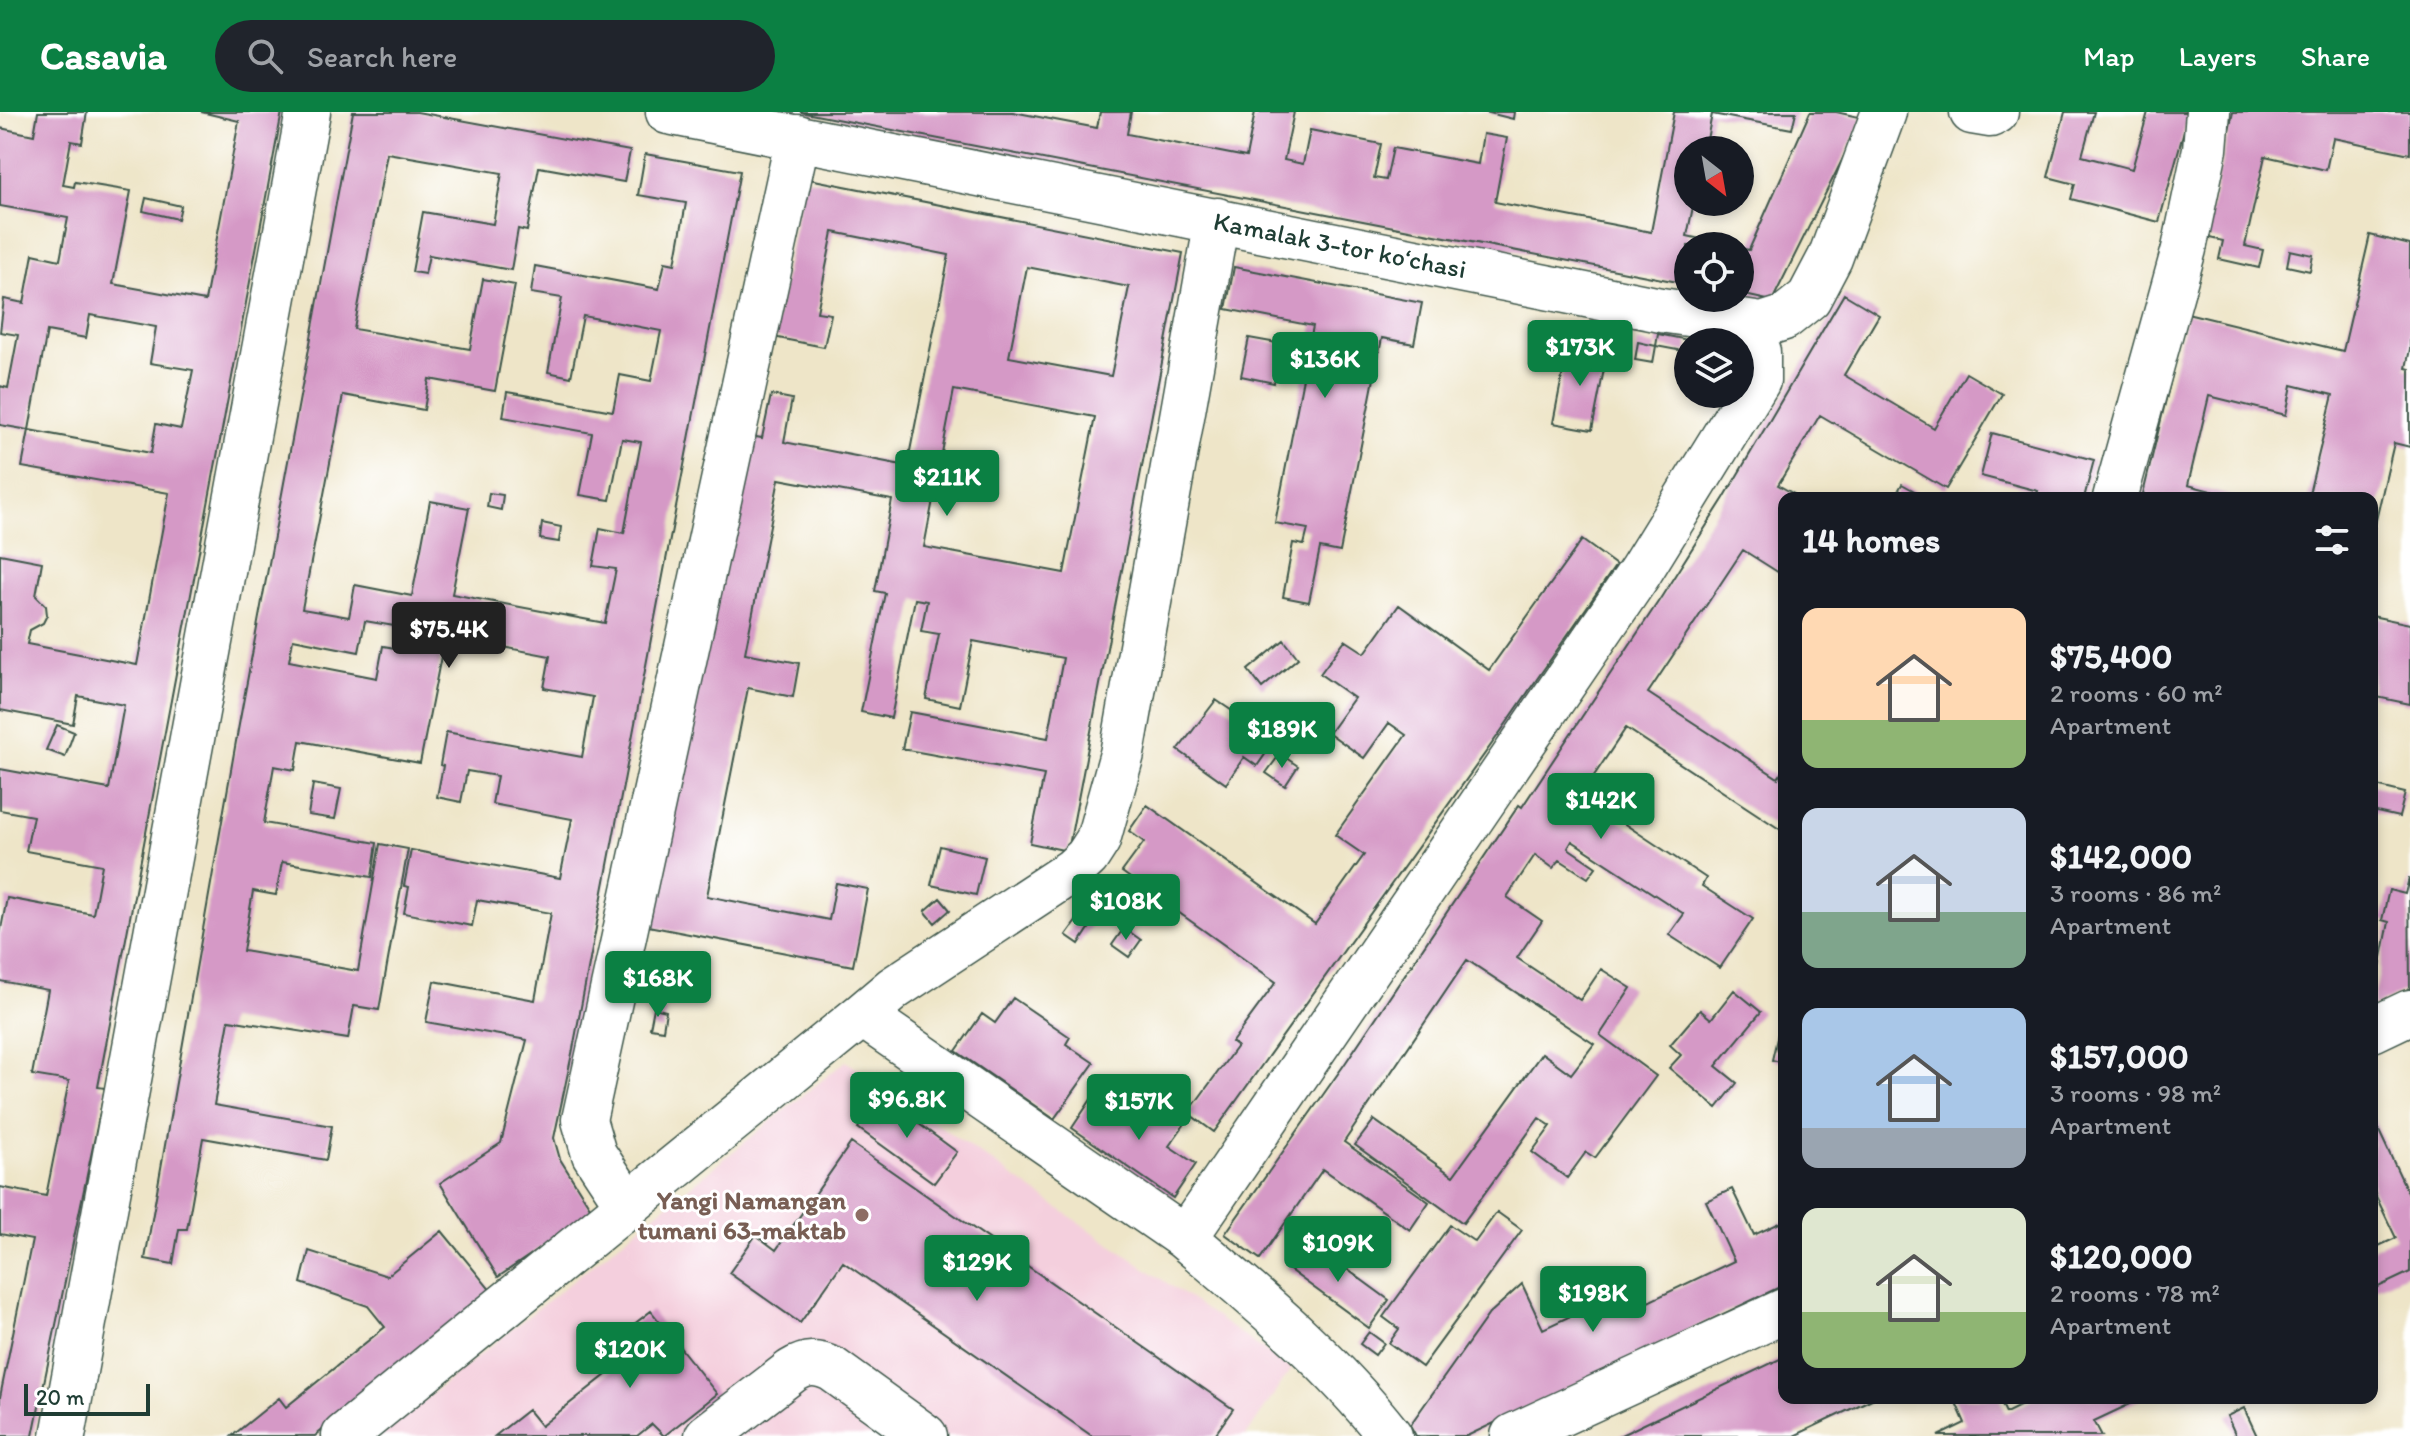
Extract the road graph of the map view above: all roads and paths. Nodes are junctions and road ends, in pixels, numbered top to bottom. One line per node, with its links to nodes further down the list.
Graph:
1 (308, 112): 18 (street)
2 (668, 112): 7 (street, Kamalak 3-tor koʻchasi)
3 (1884, 112): 9 (street, Kamalak 3-tor koʻchasi)
4 (1972, 112): 5 (street)
5 (1996, 112)
6 (2208, 112): 10 (street)
7 (798, 137): 8 (street, Kamalak 3-tor koʻchasi); 14 (street)
8 (1217, 220): 9 (street, Kamalak 3-tor koʻchasi); 12 (street)
9 (1747, 324): 15 (street)
10 (2117, 492)
11 (2410, 1012): 13 (street)
12 (862, 1015): 14 (street); 15 (street)
13 (2378, 1027)
14 (627, 1204): 19 (street)
15 (1185, 1238): 21 (street)
16 (1778, 1314): 22 (street)
17 (920, 1435): 20 (street)
18 (63, 1436)
19 (344, 1436)
20 (707, 1436)
21 (1390, 1436)
22 (1513, 1436)

